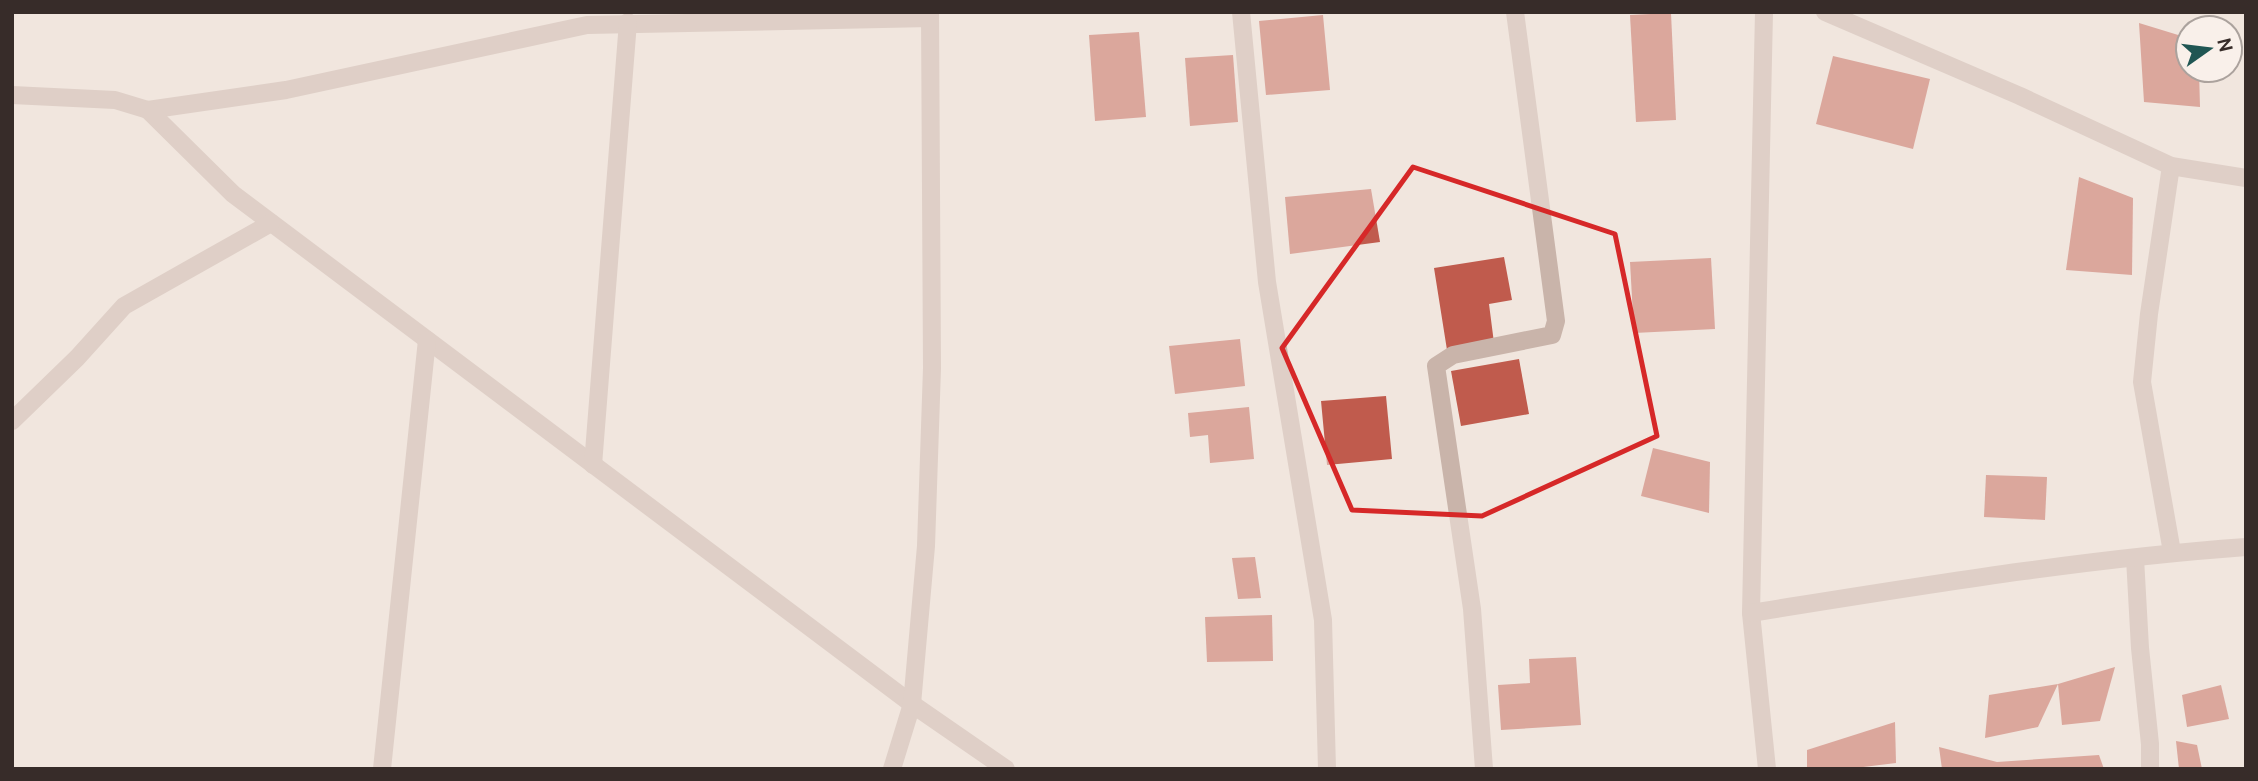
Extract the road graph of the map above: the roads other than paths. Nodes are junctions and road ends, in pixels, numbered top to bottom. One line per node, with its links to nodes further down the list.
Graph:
1 (1241, 12): 23 (street)
2 (1516, 12): 24 (street)
3 (1764, 12): 18 (street)
4 (1825, 12): 9 (street)
5 (930, 15): 6 (street); 19 (street)
6 (628, 22): 8 (street); 14 (street)
7 (12, 95): 8 (street)
8 (148, 110): 11 (street)
9 (2171, 166): 10 (street); 16 (street)
10 (2246, 178)
11 (271, 223): 12 (street); 13 (street)
12 (427, 340): 14 (street); 20 (street)
13 (12, 421)
14 (593, 465): 19 (street)
15 (2246, 547): 16 (street)
16 (2172, 552): 17 (street)
17 (2135, 558): 18 (street); 26 (street)
18 (1751, 613): 25 (street)
19 (912, 704): 21 (street); 22 (street)
20 (382, 769)
21 (892, 769)
22 (1006, 769)
23 (1327, 769)
24 (1485, 769)
25 (1767, 769)
26 (2150, 769)

